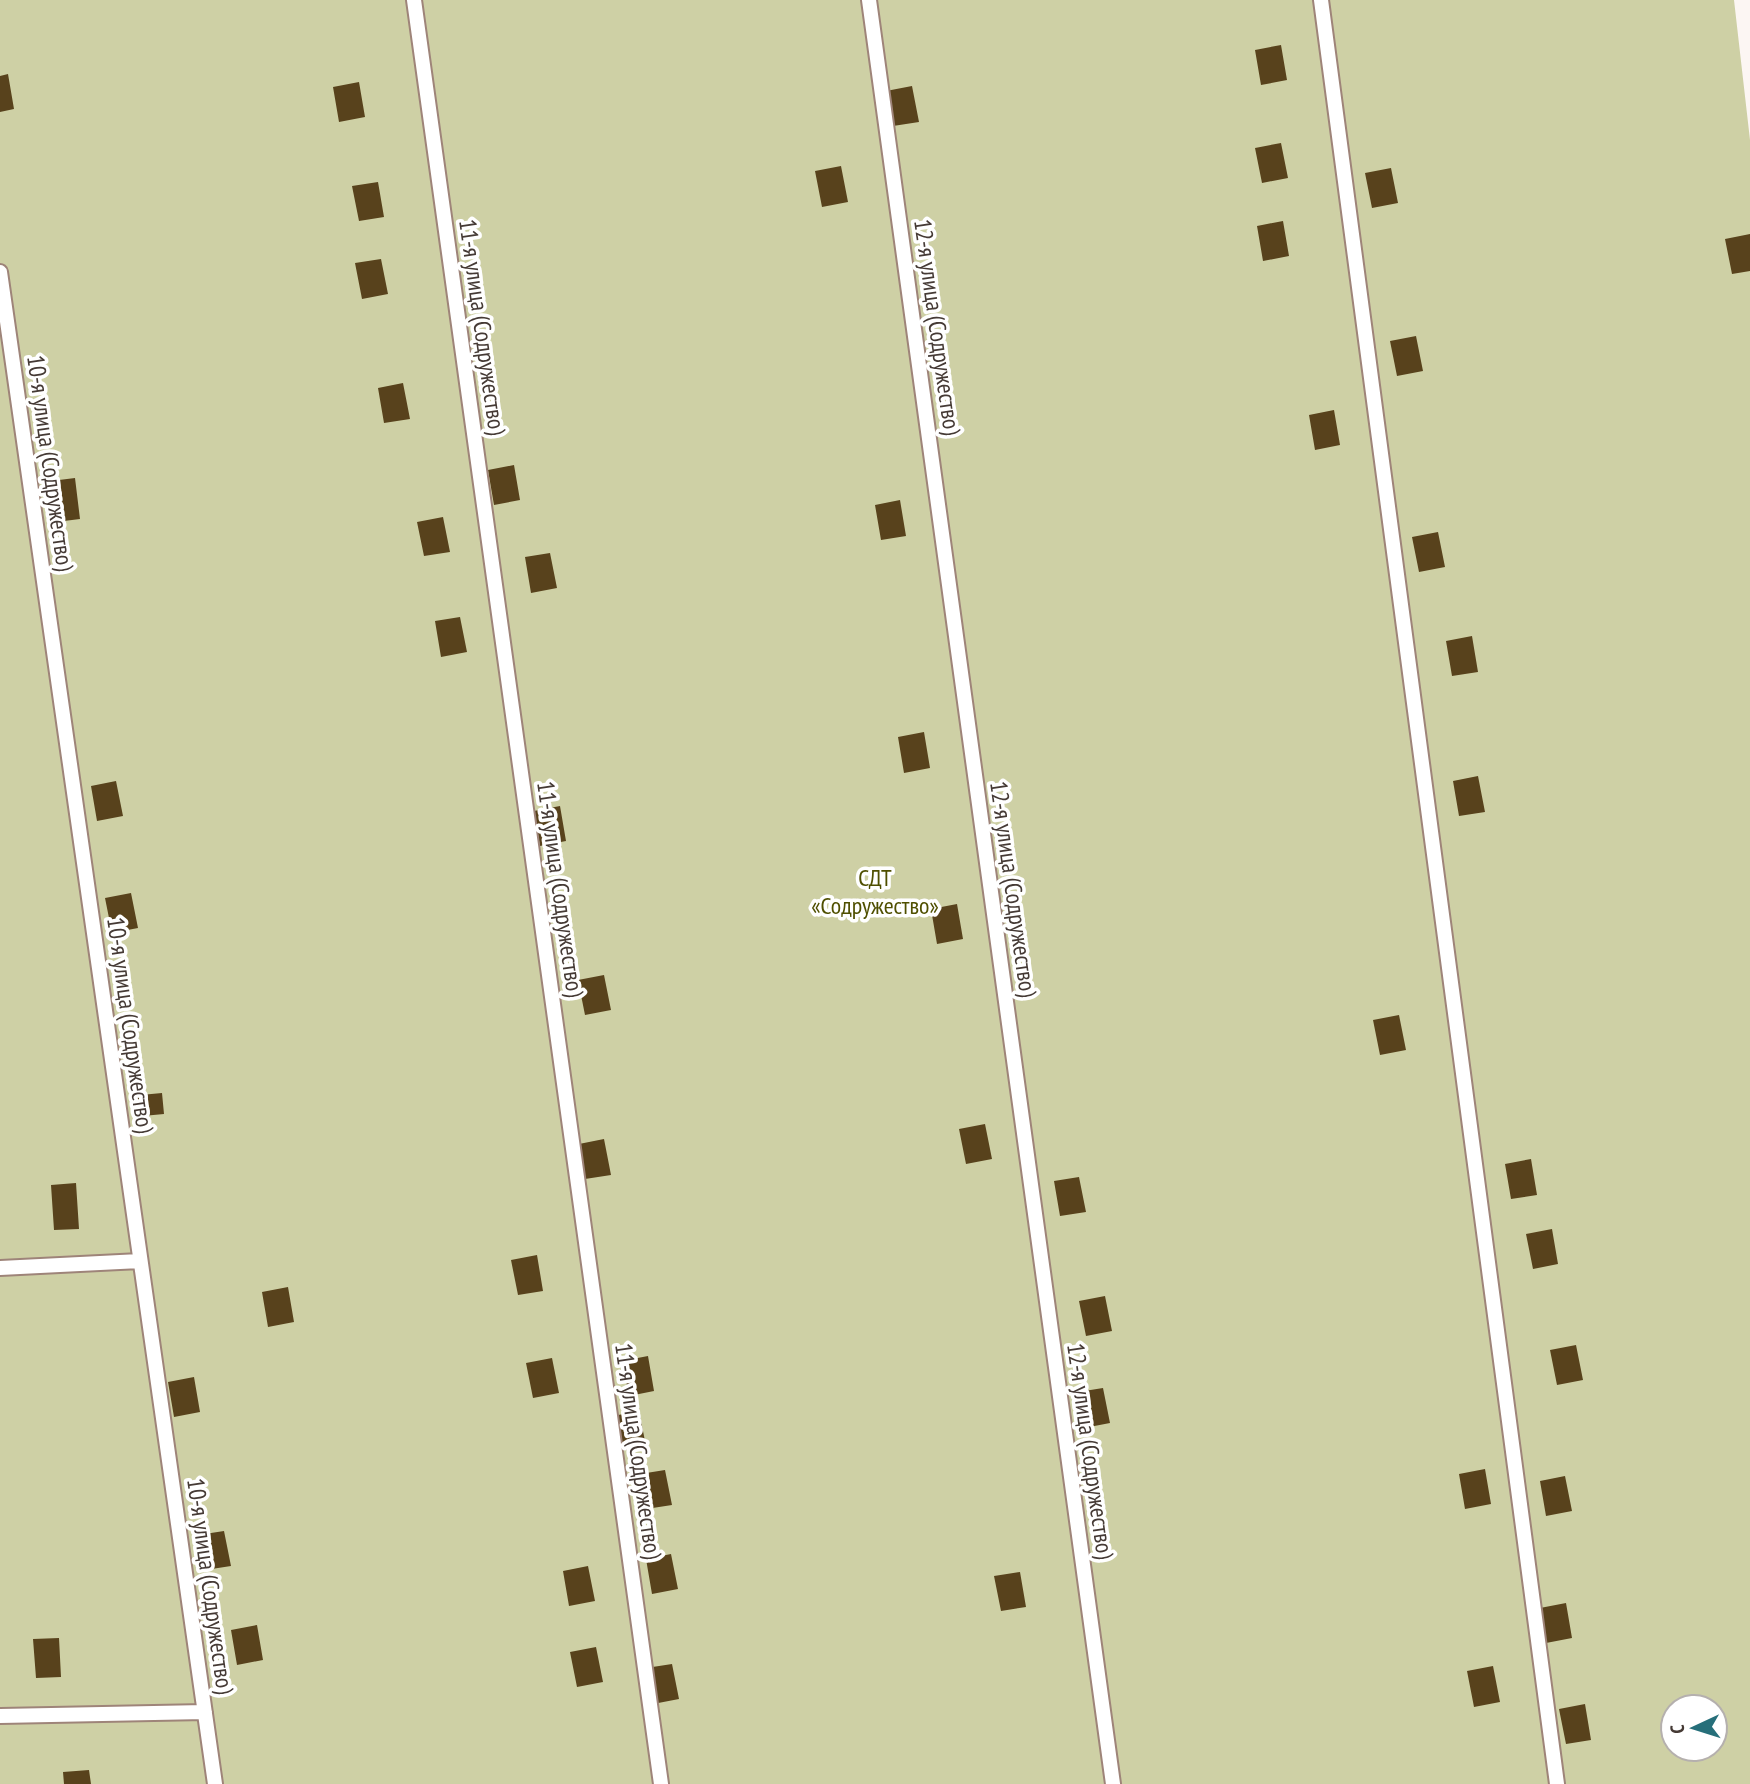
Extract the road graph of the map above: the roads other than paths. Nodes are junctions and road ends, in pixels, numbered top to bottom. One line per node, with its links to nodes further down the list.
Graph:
1 (414, 0): 10 (lane, 11-я улица (Содружество))
2 (869, 0): 11 (lane, 12-я улица (Содружество))
3 (1321, 0): 12 (lane)
4 (0, 272): 5 (lane, 10-я улица (Содружество))
5 (140, 1261): 6 (lane); 7 (lane, 10-я улица (Содружество))
6 (0, 1268)
7 (205, 1712): 8 (lane); 9 (lane, 10-я улица (Содружество))
8 (0, 1716)
9 (215, 1784)
10 (661, 1784)
11 (1113, 1784)
12 (1557, 1784)

